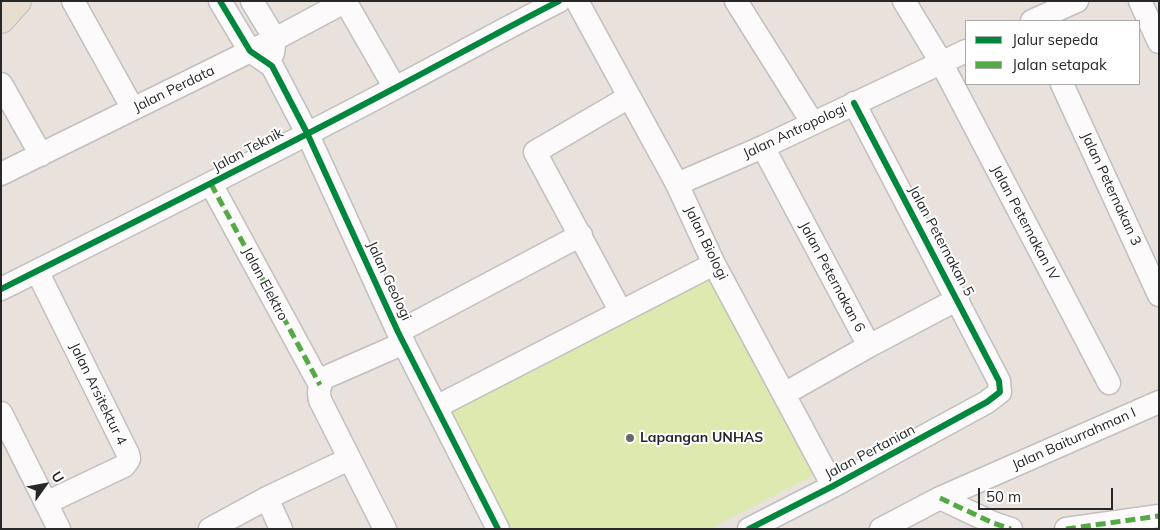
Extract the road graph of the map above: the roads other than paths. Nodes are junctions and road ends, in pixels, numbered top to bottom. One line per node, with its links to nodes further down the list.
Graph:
1 (17, 1): 12 (main road)
2 (73, 1): 25 (street)
3 (220, 1): 16 (street)
4 (252, 1): 14 (street)
5 (346, 1): 14 (street, Jalan Perdata); 22 (street)
6 (559, 1): 22 (street, Jalan Teknik)
7 (577, 1): 23 (street, Jalan Biologi)
8 (736, 1): 26 (street)
9 (904, 1): 18 (street, Jalan Peternakan IV)
10 (1077, 1): 13 (street)
11 (1140, 1): 15 (street)
12 (1, 19)
13 (1035, 20)
14 (275, 39): 16 (street, Jalan Perdata); 19 (street)
15 (1159, 42)
16 (250, 51): 19 (street, Jalan Geologi); 25 (street, Jalan Perdata)
17 (965, 51): 18 (street, Jalan Antropologi)
18 (941, 62): 24 (street, Jalan Antropologi); 42 (street, Jalan Peternakan IV)
19 (272, 66): 27 (street, Jalan Geologi)
20 (1, 84): 29 (street)
21 (1062, 85): 37 (street, Jalan Peternakan 3)
22 (396, 88): 27 (street, Jalan Teknik)
23 (629, 96): 32 (street, Jalan Biologi); 33 (street)
24 (854, 103): 26 (street, Jalan Antropologi); 38 (street, Jalan Peternakan 5)
25 (133, 109): 29 (street, Jalan Perdata)
26 (812, 122): 28 (street, Jalan Antropologi)
27 (307, 133): 31 (street, Jalan Teknik); 40 (street, Jalan Geologi)
28 (763, 146): 32 (street, Jalan Antropologi); 41 (street, Jalan Peternakan 6)
29 (41, 155): 30 (street, Jalan Perdata)
30 (1, 174)
31 (211, 184): 35 (street, Jalan Teknik); 43 (street, Jalan Elektro)
32 (677, 184): 34 (street, Jalan Biologi)
33 (580, 235): 39 (street); 40 (street)
34 (714, 264): 39 (street); 45 (street, Jalan Biologi)
35 (37, 271): 36 (street, Jalan Teknik); 53 (street, Jalan Arsitektur 4)
36 (1, 289)
37 (1159, 295)
38 (958, 299): 41 (street, Jalan Peternakan 6); 44 (street, Jalan Peternakan 5)
39 (621, 312): 47 (street)
40 (401, 337): 43 (street); 47 (street, Jalan Geologi)
41 (869, 346): 45 (street)
42 (1109, 383)
43 (320, 385): 49 (street, Jalan Elektro)
44 (1000, 392): 50 (street, Jalan Pertanian)
45 (784, 394): 50 (street, Jalan Biologi)
46 (1159, 402): 52 (street, Jalan Baiturrahman I)
47 (436, 407): 59 (street, Jalan Geologi)
48 (1, 412): 53 (street)
49 (349, 458): 51 (street); 58 (street, Jalan Elektro)
50 (833, 486): 60 (street, Jalan Pertanian)
51 (267, 498): 56 (street); 57 (street)
52 (940, 498): 61 (street, Jalan Baiturrahman I); 62 (street)
53 (46, 503): 55 (street)
54 (1159, 516): 63 (street)
55 (59, 529)
56 (210, 529)
57 (281, 529)
58 (385, 529)
59 (498, 529)
60 (749, 529)
61 (881, 529)
62 (1011, 529)
63 (1066, 529)

